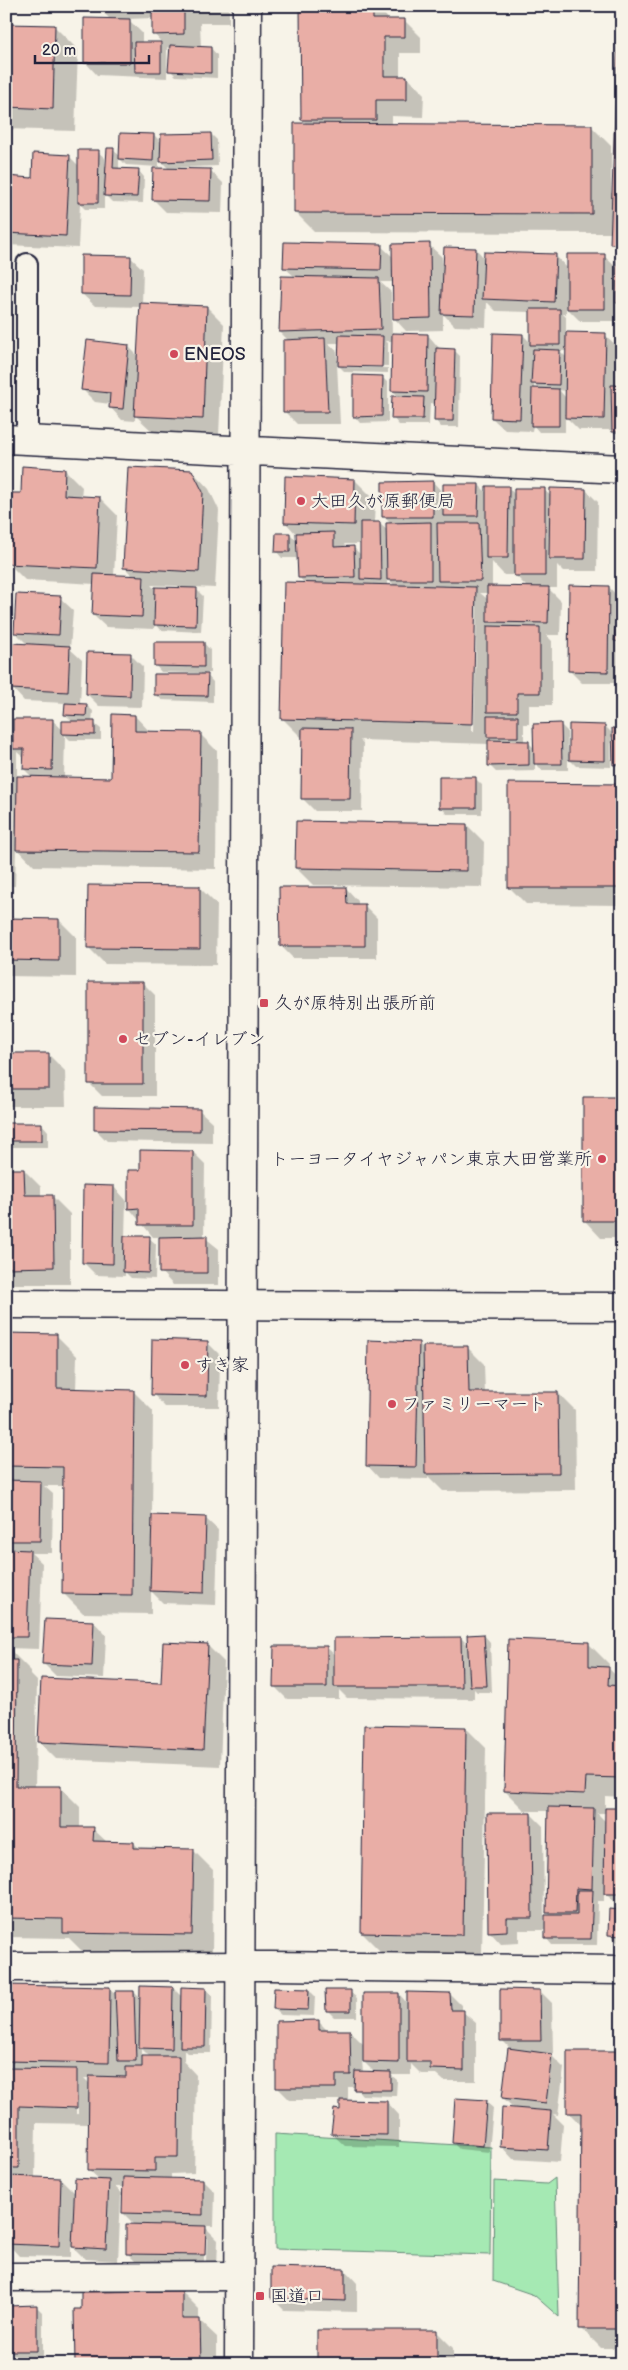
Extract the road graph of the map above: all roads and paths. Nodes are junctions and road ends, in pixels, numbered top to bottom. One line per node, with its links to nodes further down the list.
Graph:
1 (247, 6): 4 (street)
2 (27, 264): 3 (lane)
3 (17, 439): 4 (street)
4 (245, 451): 5 (street); 7 (street)
5 (622, 469)
6 (6, 1304): 7 (street)
7 (242, 1305): 8 (street); 9 (street)
8 (622, 1308)
9 (240, 1966): 10 (street); 11 (street); 12 (street)
10 (6, 1967)
11 (622, 1970)
12 (240, 2276): 13 (street); 14 (street)
13 (6, 2277)
14 (239, 2364)

